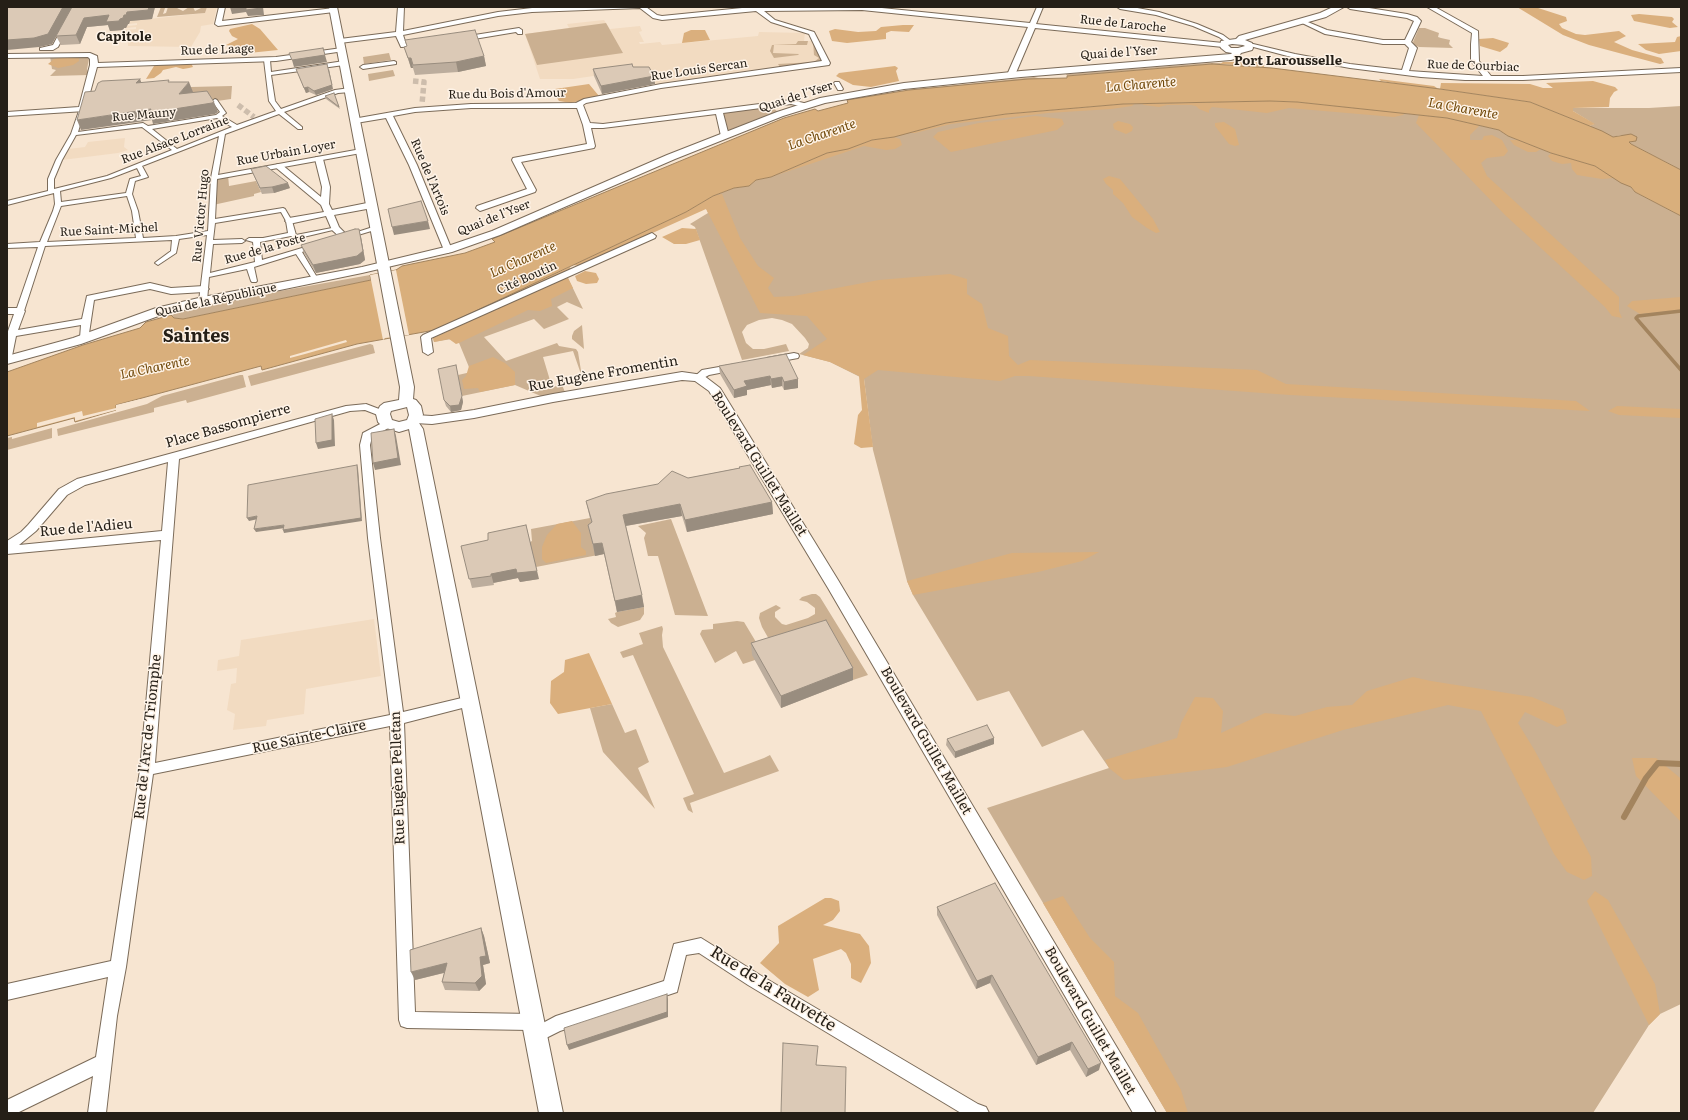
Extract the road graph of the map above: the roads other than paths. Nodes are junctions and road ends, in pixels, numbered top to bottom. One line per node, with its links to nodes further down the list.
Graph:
1 (76, 7): 29 (street)
2 (222, 7): 16 (street)
3 (281, 7): 16 (street)
4 (400, 7): 20 (street)
5 (637, 7): 13 (street, Rue de Laage)
6 (642, 7): 14 (street, Rue de Laroche)
7 (1040, 7): 18 (street)
8 (1120, 7): 25 (street)
9 (1340, 7): 17 (street)
10 (1355, 7): 23 (street)
11 (1430, 7): 39 (street)
12 (333, 8): 16 (street); 26 (main road)
13 (559, 8): 20 (street, Rue de Laage)
14 (756, 8): 15 (street, Rue de Laroche); 44 (street, Rue Louis Sercan)
15 (833, 8): 18 (street, Rue de Laroche)
16 (282, 17)
17 (1302, 21): 22 (street); 23 (street)
18 (1032, 25): 25 (street, Rue de Laroche); 38 (street)
19 (520, 33): 21 (street)
20 (399, 34): 24 (street); 26 (street, Rue de Laage)
21 (454, 40)
22 (1239, 41): 25 (street); 27 (street)
23 (1407, 42): 36 (street)
24 (432, 43)
25 (1226, 43): 28 (street)
26 (341, 46): 30 (street, Rue de Laage); 34 (main road)
27 (1248, 47): 28 (street); 36 (street, Rue de Courbiac)
28 (1238, 51): 38 (street, Quai de l'Yser)
29 (7, 55): 32 (street)
30 (272, 59): 32 (street, Rue de Laage); 37 (street)
31 (394, 63): 33 (street)
32 (94, 65): 46 (street)
33 (363, 67)
34 (348, 68): 37 (street); 41 (main road)
35 (1681, 70): 39 (street, Rue de Courbiac)
36 (1405, 73): 39 (street, Rue de Courbiac)
37 (268, 74): 48 (street)
38 (1011, 75): 42 (street, Quai de l'Yser)
39 (1489, 78)
40 (837, 83): 42 (street)
41 (350, 90): 48 (street, Rue Alsace Lorraine); 52 (main road)
42 (841, 92): 45 (street, Quai de l'Yser)
43 (215, 101): 51 (street)
44 (578, 105): 50 (street, Rue du Bois d'Amour); 53 (street, Rue du Bois d'Amour)
45 (805, 106): 47 (street); 59 (street, Quai de l'Yser)
46 (82, 109): 49 (street); 57 (street)
47 (719, 111): 53 (street); 59 (street)
48 (280, 112): 54 (street, Rue Alsace Lorraine); 56 (street)
49 (7, 114)
50 (389, 115): 52 (street, Rue du Bois d'Amour); 89 (street, Rue de l'Artois)
51 (218, 116): 54 (street); 55 (street, Rue Mauny)
52 (356, 121): 61 (main road)
53 (587, 125): 72 (street, Rue du Bois d'Amour)
54 (237, 127): 58 (street, Rue Alsace Lorraine)
55 (149, 128): 57 (street, Rue Mauny); 60 (street)
56 (300, 128)
57 (74, 134): 66 (street)
58 (222, 134): 60 (street, Rue Alsace Lorraine); 65 (street, Rue Victor Hugo)
59 (725, 136): 89 (street, Quai de l'Yser)
60 (176, 151): 63 (street, Rue Alsace Lorraine)
61 (361, 151): 62 (street, Rue Urbain Loyer); 71 (main road)
62 (319, 159): 64 (street, Rue Urbain Loyer); 70 (street)
63 (139, 166): 66 (street, Rue Alsace Lorraine); 67 (street)
64 (278, 166): 65 (street, Rue Urbain Loyer); 70 (street)
65 (214, 178): 74 (street, Rue Victor Hugo)
66 (54, 191): 68 (street, Rue Alsace Lorraine); 69 (street)
67 (129, 194): 69 (street); 83 (street)
68 (7, 203)
69 (58, 204): 86 (street)
70 (325, 204): 73 (street)
71 (372, 205): 73 (street); 77 (main road)
72 (480, 208)
73 (328, 213): 75 (street); 76 (street)
74 (212, 221): 75 (street); 78 (street, Rue Victor Hugo)
75 (289, 221): 79 (street)
76 (335, 228): 79 (street); 82 (street)
77 (376, 228): 82 (street); 93 (main road)
78 (211, 232): 81 (street, Rue Saint-Michel); 85 (street, Rue Victor Hugo)
79 (292, 234): 84 (street)
80 (652, 236): 104 (street, Cité Boutin)
81 (176, 238): 83 (street, Rue Saint-Michel); 91 (street)
82 (341, 238)
83 (140, 239): 86 (street, Rue Saint-Michel)
84 (249, 240): 85 (street); 92 (street)
85 (210, 242): 95 (street, Rue Victor Hugo)
86 (42, 245): 88 (street, Rue Saint-Michel); 100 (street)
87 (318, 245): 90 (street, Rue de la Poste)
88 (7, 246)
89 (448, 250): 93 (street, Quai de l'Yser)
90 (298, 251): 92 (street, Rue de la Poste); 96 (street)
91 (158, 263)
92 (259, 264): 94 (street, Rue de la Poste)
93 (383, 265): 96 (street, Quai de la République); 111 (main road)
94 (250, 266): 95 (street, Rue de la Poste); 97 (street)
95 (206, 276): 98 (street, Rue Victor Hugo)
96 (315, 279): 98 (street, Quai de la République)
97 (254, 281)
98 (204, 295): 101 (street); 103 (street, Quai de la République)
99 (7, 311): 100 (street)
100 (20, 311): 102 (street)
101 (86, 321): 102 (street); 103 (street)
102 (12, 334): 105 (street)
103 (85, 338): 107 (street, Quai de la République)
104 (428, 352)
105 (7, 356)
106 (794, 356): 108 (street)
107 (7, 360)
108 (758, 362)
109 (744, 365): 110 (street, Rue Eugène Fromentin)
110 (698, 378): 113 (street, Rue Eugène Fromentin); 129 (street, Boulevard Guillet Maillet)
111 (406, 403): 112 (main road); 113 (main road)
112 (386, 419): 113 (main road); 114 (street, Place Bassompierre); 119 (street, Rue Eugène Pelletan)
113 (413, 421): 118 (main road)
114 (174, 457): 115 (street, Rue de l'Arc de Triomphe); 116 (street, Place Bassompierre)
115 (167, 535): 117 (street, Rue de l'Adieu); 120 (street, Rue de l'Arc de Triomphe)
116 (7, 547)
117 (7, 550)
118 (470, 701): 119 (street, Rue Sainte-Claire); 123 (main road)
119 (397, 719): 120 (street, Rue Sainte-Claire); 123 (street, Rue Eugène Pelletan)
120 (147, 770): 121 (street, Rue de l'Arc de Triomphe)
121 (118, 967): 122 (street); 124 (street, Rue de l'Arc de Triomphe)
122 (7, 992)
123 (535, 1029): 127 (main road); 128 (street, Rue de la Fauvette)
124 (103, 1062): 125 (street); 126 (street, Rue de l'Arc de Triomphe)
125 (7, 1109)
126 (97, 1113)
127 (551, 1113)
128 (980, 1113)
129 (1145, 1113)

